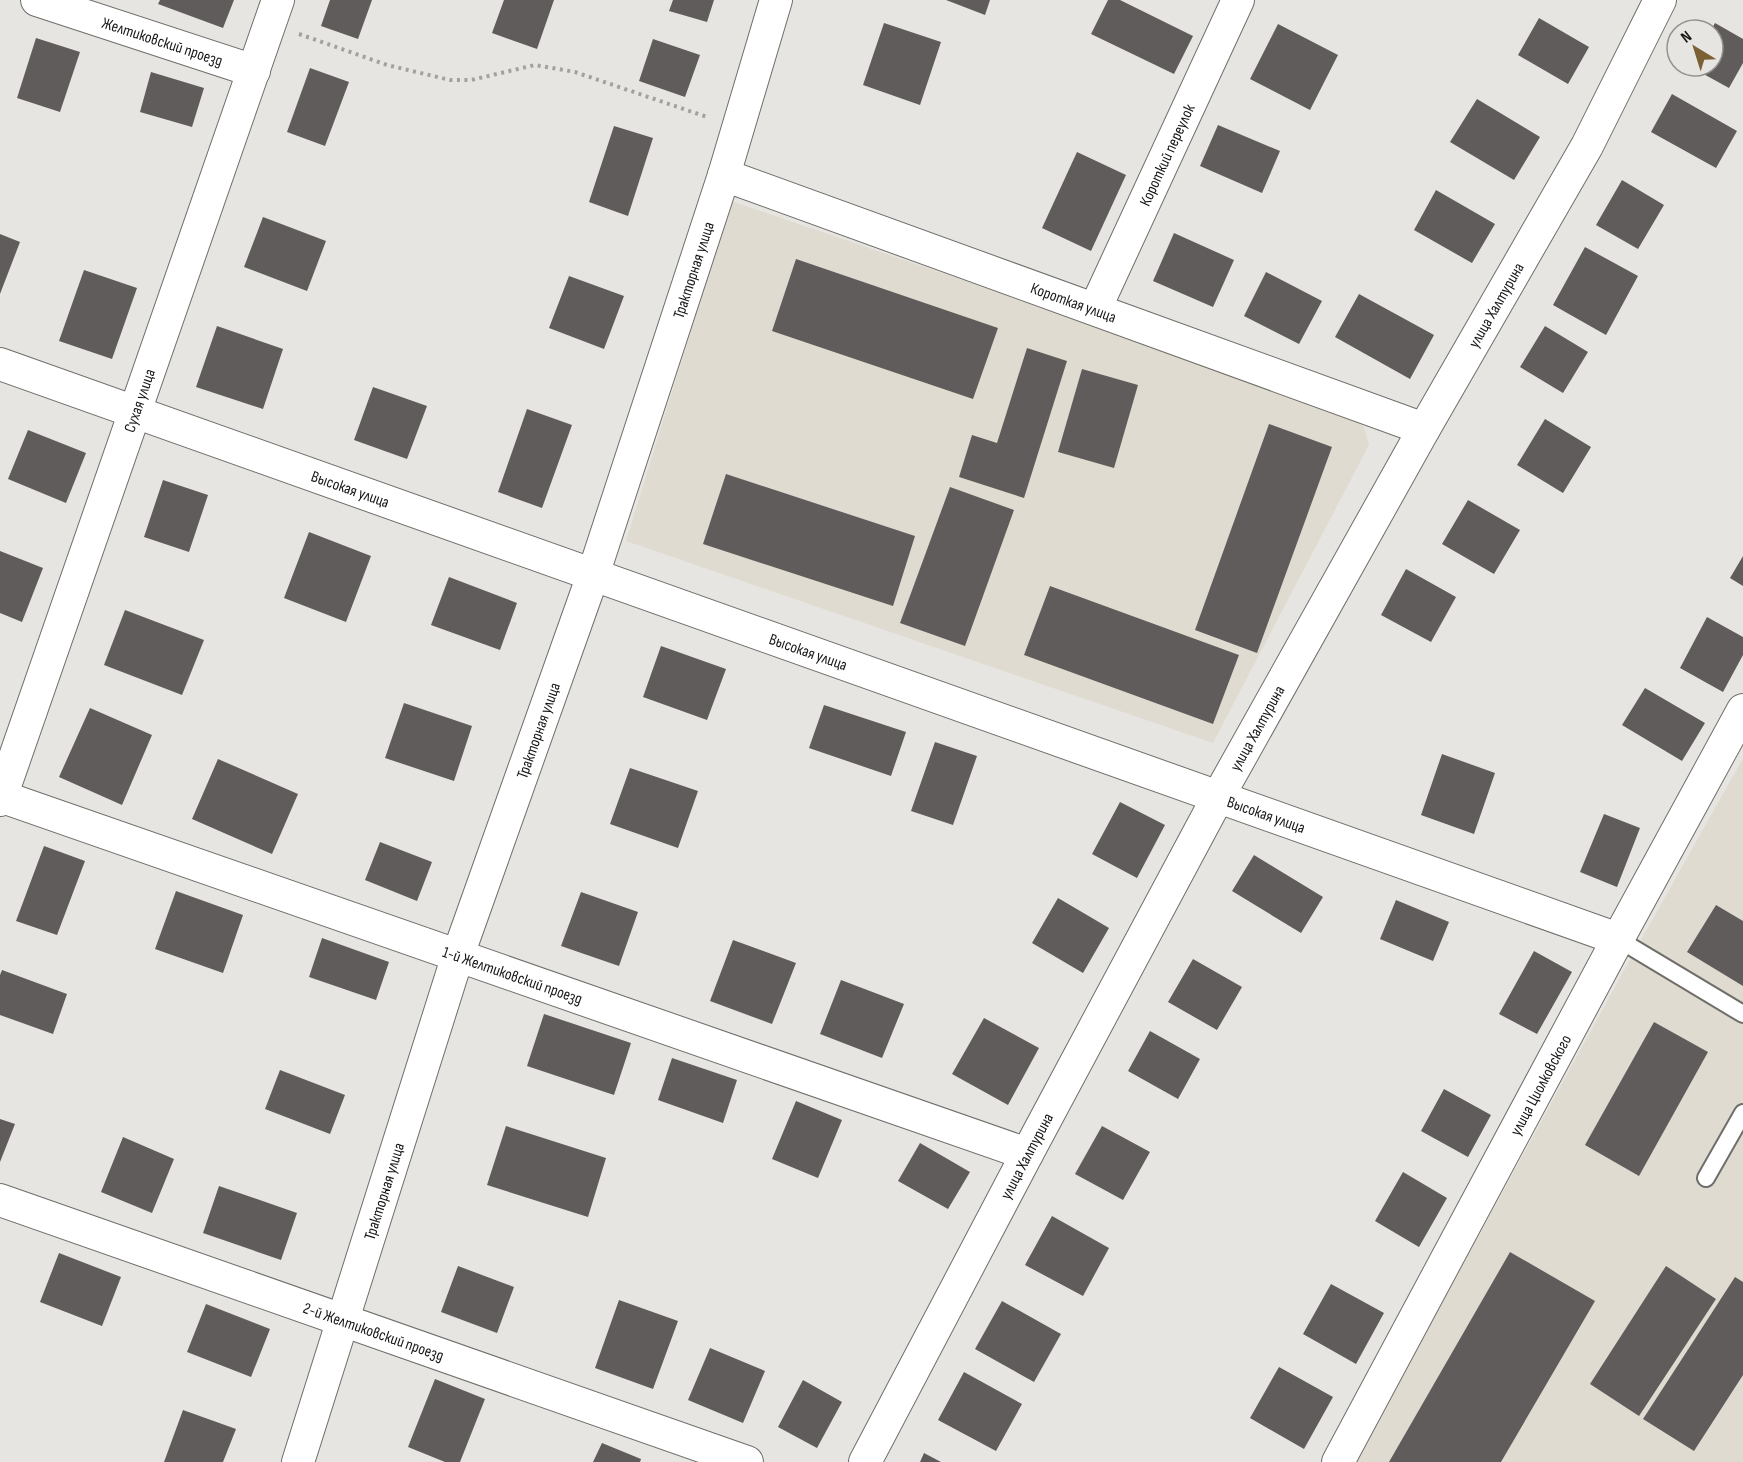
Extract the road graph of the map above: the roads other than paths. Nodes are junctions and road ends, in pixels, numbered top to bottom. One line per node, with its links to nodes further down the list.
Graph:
1 (37, 0): 6 (street, Желтиковский проезд)
2 (776, 0): 7 (street, Тракторная улица)
3 (1238, 0): 8 (street, Короткий переулок)
4 (1660, 0): 11 (street, улица Халтурина)
5 (274, 12): 6 (street, Сухая улица)
6 (254, 70): 10 (street, Сухая улица)
7 (724, 175): 8 (street, Короткая улица); 12 (street, Тракторная улица)
8 (1095, 309): 11 (street, Короткая улица)
9 (0, 364): 10 (street, Высокая улица)
10 (135, 412): 12 (street, Высокая улица); 14 (street, Сухая улица)
11 (1424, 429): 15 (street, улица Халтурина)
12 (593, 575): 15 (street, Высокая улица); 17 (street, Тракторная улица)
13 (1743, 710): 16 (street, улица Циолковского)
14 (0, 797): 17 (street, 1-й Желтиковский проезд)
15 (1218, 797): 16 (street, Высокая улица); 20 (street, улица Халтурина)
16 (1618, 939): 18 (lane); 27 (street, улица Циолковского)
17 (458, 955): 20 (street, 1-й Желтиковский проезд); 23 (street, Тракторная улица)
18 (1743, 1014)
19 (1743, 1113): 21 (lane)
20 (1027, 1154): 26 (street, улица Халтурина)
21 (1706, 1178)
22 (0, 1200): 23 (street, 2-й Желтиковский проезд)
23 (344, 1320): 24 (street, Тракторная улица); 25 (street, 2-й Желтиковский проезд)
24 (298, 1462)
25 (747, 1462)
26 (865, 1462)
27 (1338, 1462)

